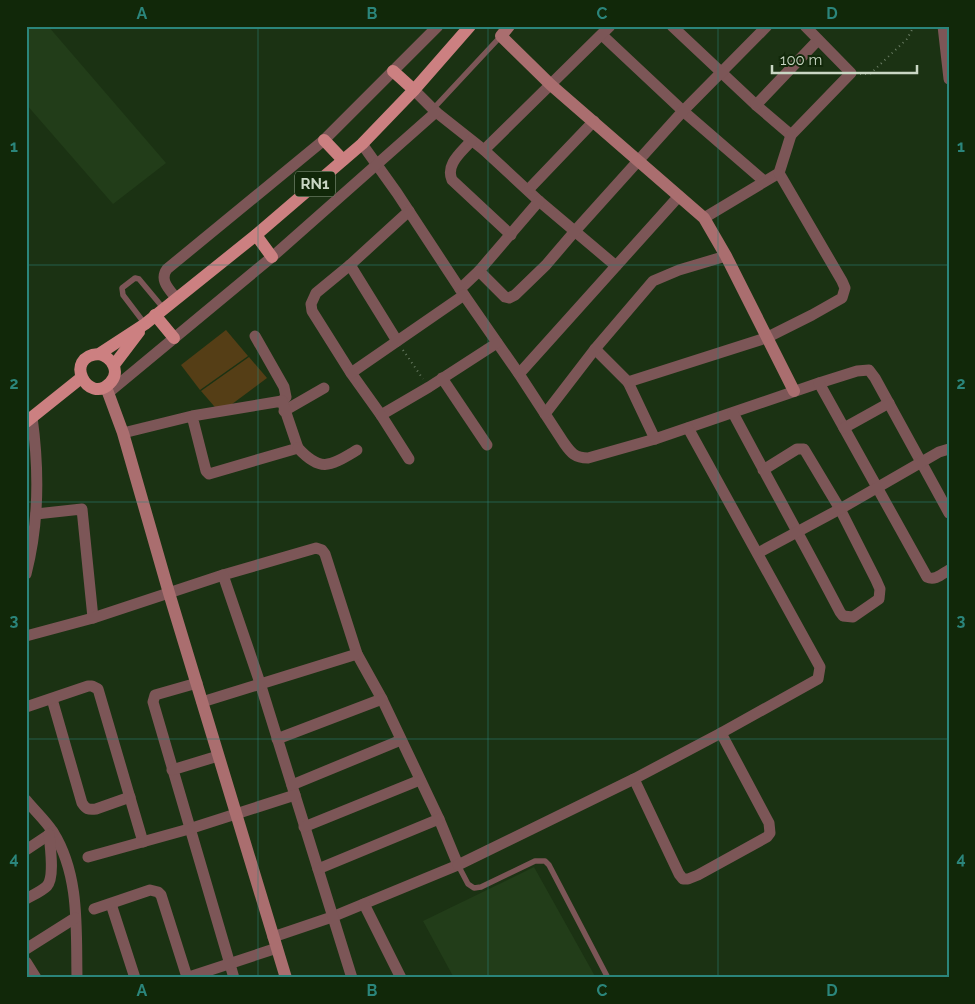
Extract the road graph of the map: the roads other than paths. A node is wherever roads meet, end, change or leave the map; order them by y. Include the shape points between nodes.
1 (438, 26) edge
2 (470, 26) edge
3 (767, 26) edge
4 (805, 26) edge
5 (943, 26) edge
6 (675, 27) edge
7 (606, 30) edge
8 (505, 31) edge
9 (818, 40) junction
10 (393, 71) junction
11 (721, 73) junction
12 (949, 78) edge
13 (552, 85) junction
14 (414, 90) junction
15 (756, 105) junction
16 (434, 111) junction
17 (683, 111) junction
18 (594, 121) junction
19 (791, 135) junction
20 (324, 140) junction
21 (471, 141) junction
22 (362, 144) junction
23 (484, 150) junction
24 (343, 160) junction
25 (639, 161) junction
26 (378, 164) junction
27 (779, 173) junction
28 (764, 181) junction
29 (528, 190) junction
30 (679, 196) junction
31 (539, 200) junction
32 (409, 211) junction
33 (704, 218) junction
34 (575, 230) junction
35 (512, 234) junction
36 (256, 235) junction
37 (726, 256) junction
38 (272, 257) junction
39 (350, 266) junction
40 (616, 266) junction
41 (479, 271) junction
42 (462, 292) junction
43 (176, 298) junction
44 (160, 312) junction
45 (145, 324) junction
46 (255, 336) dead end
47 (174, 338) junction
48 (766, 338) junction
49 (397, 341) junction
50 (497, 343) junction
51 (596, 349) junction
52 (99, 354) junction
53 (114, 365) junction
54 (351, 373) junction
55 (519, 374) junction
56 (81, 378) junction
57 (442, 378) junction
58 (628, 382) junction
59 (819, 383) junction
60 (324, 388) dead end
61 (107, 390) junction
62 (794, 391) junction
63 (889, 403) junction
64 (283, 406) junction
65 (733, 413) junction
66 (545, 414) junction
67 (381, 415) junction
68 (192, 416) junction
69 (29, 419) edge
70 (688, 428) junction
71 (844, 428) junction
72 (123, 433) junction
73 (655, 439) junction
74 (487, 445) dead end
75 (298, 448) junction
76 (949, 449) edge
77 (357, 450) dead end
78 (409, 459) dead end
79 (922, 462) junction
80 (764, 470) junction
81 (877, 487) junction
82 (840, 509) junction
83 (949, 513) edge
84 (36, 514) junction
85 (798, 531) junction
86 (758, 553) junction
87 (949, 570) edge
88 (26, 574) edge
89 (223, 575) junction
90 (169, 593) junction
91 (93, 618) junction
92 (26, 636) edge
93 (356, 654) junction
94 (197, 683) junction
95 (260, 683) junction
96 (52, 699) junction
97 (382, 699) junction
98 (202, 702) junction
99 (26, 707) edge
100 (721, 733) junction
101 (277, 739) junction
102 (401, 740) junction
103 (218, 756) junction
104 (172, 770) junction
105 (634, 779) junction
106 (420, 780) junction
107 (293, 790) junction
108 (130, 797) junction
109 (26, 800) edge
110 (236, 814) junction
111 (439, 819) junction
112 (304, 827) junction
113 (188, 829) junction
114 (51, 833) junction
115 (143, 842) junction
116 (26, 850) edge
117 (88, 857) dead end
118 (458, 865) junction
119 (318, 869) junction
120 (26, 898) edge
121 (111, 904) junction
122 (364, 904) junction
123 (94, 909) dead end
124 (332, 916) junction
125 (75, 918) junction
126 (275, 943) junction
127 (26, 949) edge
128 (26, 962) edge
129 (230, 964) junction
130 (202, 975) edge
131 (36, 978) edge
132 (77, 978) edge
133 (135, 978) edge
134 (187, 978) edge
135 (234, 978) edge
136 (286, 978) edge
137 (352, 978) edge
138 (401, 978) edge
139 (608, 978) edge

1 - 10 street
2 - 14 main road, RN1
3 - 11 street
4 - 9 street
5 - 12 street
6 - 11 street
7 - 13 street
7 - 17 street
8 - 13 street
8 - 16 lane
9 - 15 street
9 - 19 street via 851,73
10 - 14 main road
10 - 20 street
11 - 15 street
11 - 17 street
13 - 18 street
13 - 23 street
14 - 16 street
14 - 22 main road, RN1
15 - 19 street
16 - 21 street
16 - 26 street
17 - 25 street
17 - 28 street
18 - 25 street
18 - 29 street
19 - 27 street
20 - 24 main road
20 - 43 street via 167,268 163,277
21 - 23 street
21 - 35 street via 450,166 452,180
22 - 24 main road, RN1
22 - 26 street
23 - 29 street
24 - 36 main road, RN1
25 - 30 street
25 - 34 street
26 - 32 street
26 - 38 street
27 - 28 street
27 - 48 street via 845,288 842,298
28 - 33 street
29 - 31 street
30 - 33 street
30 - 40 street
31 - 34 street
31 - 35 street
32 - 39 street
32 - 42 street
33 - 37 street
34 - 40 street
34 - 41 street via 546,266 515,296 505,297
35 - 41 street
36 - 38 main road
36 - 43 main road, RN1
37 - 48 street
37 - 51 street via 653,281
38 - 47 street
39 - 49 street
39 - 54 street via 316,293 311,304 312,311
40 - 55 street
41 - 42 street
42 - 49 street
42 - 50 street
43 - 44 main road, RN1
44 - 45 main road, RN1
44 - 45 lane via 139,279 135,278 122,288 123,295
44 - 47 main road
45 - 52 main road, RN1
45 - 53 main road, RN1
46 - 64 street via 287,394
47 - 61 street
48 - 58 street
48 - 62 street
49 - 54 street
50 - 55 street
50 - 57 street
51 - 58 street
51 - 66 street
52 - 53 main road via 108,357
52 - 56 main road, RN1 via 89,356 82,363
53 - 61 main road, RN1 via 113,380
54 - 67 street
55 - 66 street
56 - 61 main road via 92,388
56 - 69 main road
57 - 67 street
57 - 74 street
58 - 73 street
59 - 62 street
59 - 63 street via 869,370
59 - 71 street
60 - 64 street
61 - 72 street
62 - 65 street
63 - 71 street
63 - 79 street
64 - 68 street
64 - 75 street
65 - 70 street
65 - 80 street
66 - 73 street via 577,457 588,458
67 - 78 street
68 - 72 street
68 - 75 street via 209,474
69 - 84 street via 36,445
70 - 73 street
70 - 86 street
71 - 81 street
72 - 90 street
75 - 77 street via 308,459 324,465 340,461
76 - 79 street
79 - 81 street
79 - 83 street
80 - 82 street via 797,449 804,449
80 - 85 street
81 - 82 street
81 - 87 street via 927,577 935,578
82 - 85 street
82 - 85 street via 880,589 878,599 853,617 848,618 840,612
84 - 88 street
84 - 91 street via 82,508
85 - 86 street
86 - 100 street via 820,667 820,673 818,679 809,685
89 - 90 street
89 - 93 street via 289,554 320,548 325,554
89 - 95 street
90 - 91 street
90 - 94 street
91 - 92 street
93 - 95 street
93 - 97 street
94 - 98 street
94 - 104 street via 155,695 152,699
95 - 98 street
95 - 101 street
96 - 99 street
96 - 108 street via 85,808 96,809
96 - 108 street via 88,686 98,688
97 - 101 street
97 - 102 street
98 - 103 street
100 - 105 street
100 - 105 street via 769,823 770,833 698,874 688,879 679,874
101 - 107 street
102 - 106 street
102 - 107 street
103 - 104 street
103 - 110 street
104 - 113 street
105 - 118 street
106 - 111 street
106 - 112 street
107 - 110 street
107 - 112 street
108 - 115 street
109 - 114 street
110 - 113 street
110 - 126 street
111 - 118 street
111 - 119 street
112 - 119 street
113 - 115 street
113 - 129 street
114 - 116 street
114 - 120 street via 50,882
114 - 125 street via 68,862
115 - 117 street
118 - 122 street
118 - 139 lane via 468,884 474,888 535,861 546,861
119 - 124 street
121 - 123 street
121 - 133 street
121 - 134 street via 150,890 158,892
122 - 124 street
122 - 138 street
124 - 126 street
124 - 137 street
125 - 127 street
125 - 132 street
126 - 129 street
126 - 136 street
128 - 131 street
129 - 130 street
129 - 135 street
130 - 134 street

